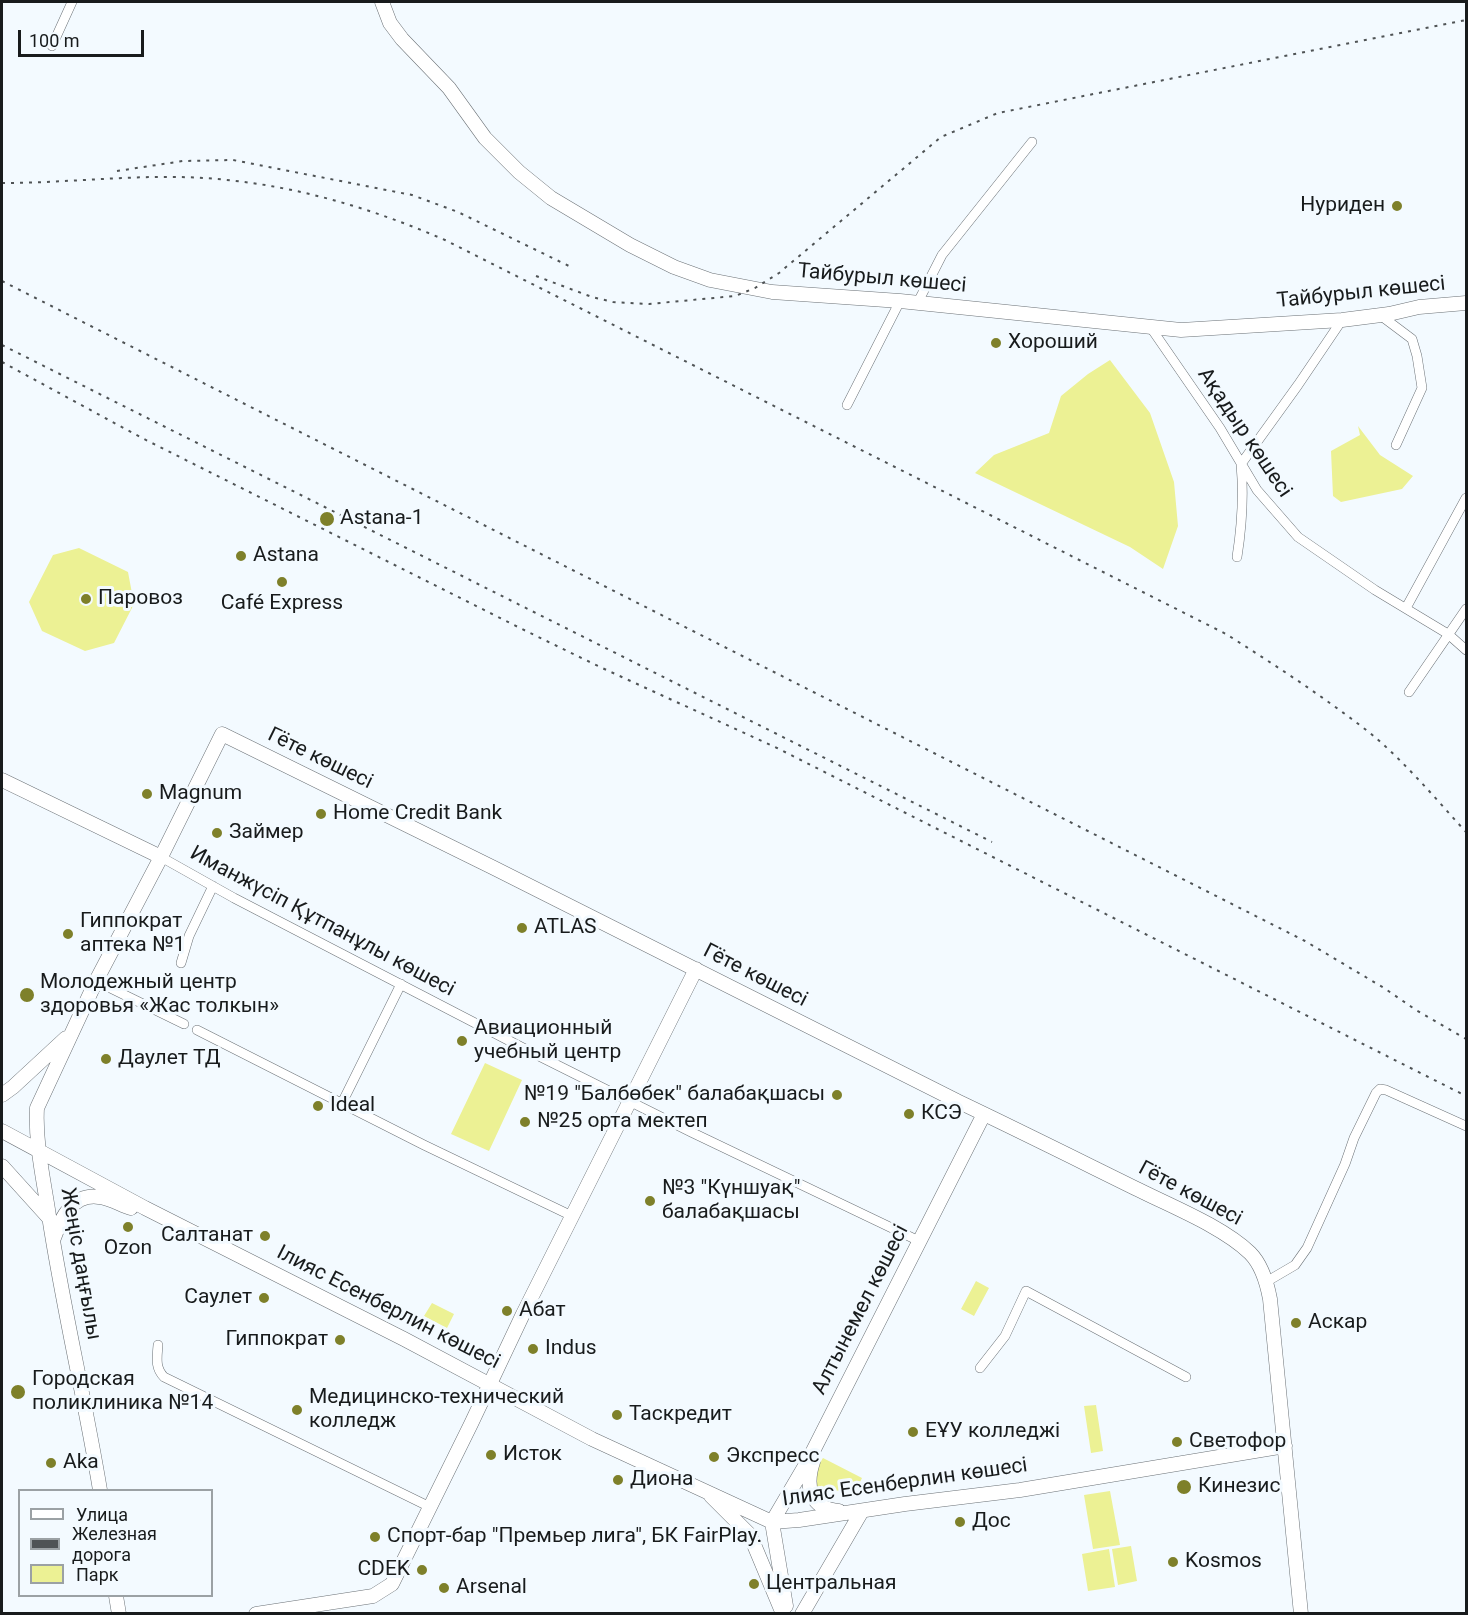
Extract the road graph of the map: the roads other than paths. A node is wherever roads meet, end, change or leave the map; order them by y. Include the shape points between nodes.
1 (72, 2) edge
2 (382, 2) edge
3 (52, 46) dead end
4 (1032, 142) dead end
5 (900, 300) junction
6 (918, 302) junction
7 (1467, 303) edge
8 (1380, 315) junction
9 (1342, 320) junction
10 (1151, 327) junction
11 (847, 405) dead end
12 (1395, 445) dead end
13 (1241, 464) junction
14 (1467, 498) edge
15 (1237, 557) dead end
16 (1406, 608) junction
17 (1467, 609) edge
18 (1448, 634) junction
19 (1467, 650) edge
20 (1409, 692) dead end
21 (222, 734) joint
22 (2, 780) edge
23 (161, 857) junction
24 (213, 886) junction
25 (181, 963) dead end
26 (696, 969) junction
27 (96, 981) junction
28 (402, 984) junction
29 (184, 1024) dead end
30 (197, 1030) dead end
31 (72, 1032) junction
32 (2, 1095) edge
33 (630, 1102) junction
34 (342, 1103) junction
35 (984, 1114) junction
36 (1467, 1126) edge
37 (2, 1131) edge
38 (39, 1151) junction
39 (2, 1166) edge
40 (572, 1216) junction
41 (50, 1219) junction
42 (167, 1220) junction
43 (53, 1240) junction
44 (919, 1241) junction
45 (1266, 1282) junction
46 (158, 1345) dead end
47 (980, 1368) dead end
48 (1186, 1377) dead end
49 (490, 1384) junction
50 (823, 1432) junction
51 (1285, 1446) junction
52 (703, 1488) junction
53 (100, 1489) edge
54 (430, 1507) junction
55 (862, 1511) junction
56 (772, 1522) junction
57 (116, 1597) edge
58 (119, 1614) edge
59 (256, 1614) edge
60 (783, 1614) edge
61 (787, 1614) edge
62 (802, 1614) edge
63 (1301, 1614) edge

1 - 3 street
2 - 5 main road, Тайбурыл көшесі via 402,39 449,88 485,138 519,172 552,198 630,245 710,280 772,291
4 - 6 street via 942,255
5 - 6 main road, Тайбурыл көшесі
5 - 11 street
6 - 10 main road, Тайбурыл көшесі
7 - 8 main road, Тайбурыл көшесі
8 - 9 main road, Тайбурыл көшесі
8 - 12 street via 1412,339 1422,388
9 - 10 main road, Тайбурыл көшесі via 1181,330
9 - 13 street
10 - 13 street, Ақадыр көшесі
13 - 15 street via 1243,517
13 - 16 street, Ақадыр көшесі via 1298,537
14 - 16 street
16 - 18 street, Ақадыр көшесі
17 - 18 street
18 - 19 street, Ақадыр көшесі
18 - 20 street
21 - 23 main road, Жеңіс даңғылы
21 - 26 main road, Гёте көшесі
22 - 23 main road
23 - 24 street, Иманжүсіп Құтпанұлы көшесі
23 - 27 main road, Жеңіс даңғылы
24 - 25 street
24 - 28 street, Иманжүсіп Құтпанұлы көшесі
26 - 33 main road
26 - 35 main road, Гёте көшесі
27 - 29 street
27 - 31 main road, Жеңіс даңғылы
28 - 33 street, Иманжүсіп Құтпанұлы көшесі
28 - 34 street
30 - 34 street
31 - 32 main road
31 - 38 main road, Жеңіс даңғылы via 37,1108
33 - 40 main road
33 - 44 street, Иманжүсіп Құтпанұлы көшесі
34 - 40 street
35 - 44 main road, Алтынемел көшесі
35 - 45 main road, Гёте көшесі via 1225,1234 1252,1254
36 - 45 street via 1380,1089 1354,1138 1307,1248 1295,1265
37 - 38 main road, Ілияс Есенберлин көшесі
38 - 41 main road, Жеңіс даңғылы
38 - 42 main road, Ілияс Есенберлин көшесі
39 - 41 main road
40 - 49 main road
41 - 43 main road, Жеңіс даңғылы
42 - 43 main road via 99,1196 72,1205
42 - 49 main road, Ілияс Есенберлин көшесі
43 - 53 main road, Жеңіс даңғылы
44 - 50 main road, Алтынемел көшесі
45 - 51 main road, Гёте көшесі
46 - 54 street via 157,1364 164,1377
47 - 48 street via 1005,1336 1026,1291
49 - 52 main road, Ілияс Есенберлин көшесі via 649,1466
49 - 54 main road
50 - 55 main road via 810,1470 808,1485 812,1495 822,1507 832,1511
50 - 56 main road, Алтынемел көшесі
51 - 55 main road, Ілияс Есенберлин көшесі via 1020,1490
51 - 63 main road, Гёте көшесі
52 - 56 main road, Ілияс Есенберлин көшесі
52 - 60 main road via 750,1535
54 - 59 main road via 392,1584 382,1592
55 - 56 main road, Ілияс Есенберлин көшесі
55 - 62 main road
56 - 61 main road
57 - 58 main road

